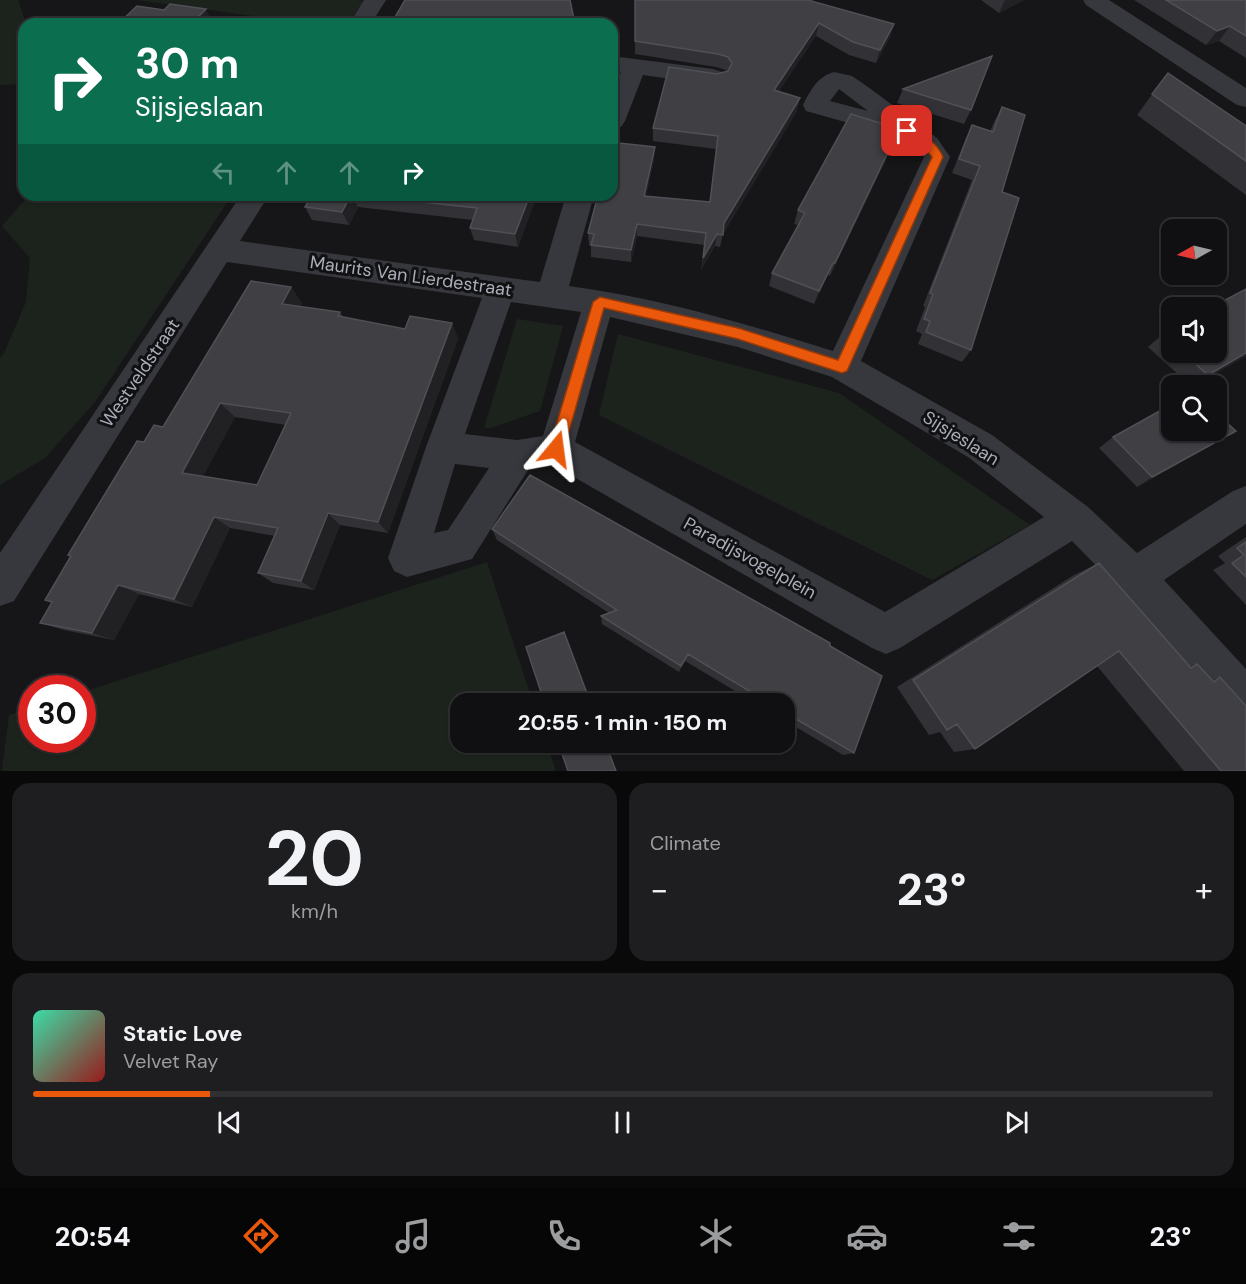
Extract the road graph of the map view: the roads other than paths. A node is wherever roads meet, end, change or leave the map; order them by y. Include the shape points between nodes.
1 (375, 0) edge
2 (1094, 0) edge
3 (364, 18) edge
4 (623, 65) edge
5 (716, 77) edge
6 (618, 90) edge
7 (1246, 99) edge
8 (907, 131) dead end
9 (251, 201) edge
10 (578, 201) edge
11 (222, 250) junction
12 (501, 288) junction
13 (551, 295) junction
14 (600, 302) junction
15 (842, 367) junction
16 (443, 447) junction
17 (556, 449) junction
18 (517, 456) junction
19 (1246, 503) edge
20 (1075, 519) junction
21 (11, 550) edge
22 (1135, 577) junction
23 (0, 587) edge
24 (1246, 700) edge

1 - 3 street
2 - 7 street
4 - 5 street
4 - 6 street
8 - 15 street via 934,150 937,157
9 - 11 street, Westveldstraat
10 - 13 street
11 - 12 street, Maurits Van Lierdestraat
11 - 21 street, Westveldstraat
12 - 13 street, Maurits Van Lierdestraat
12 - 16 street
13 - 14 street, Maurits Van Lierdestraat
14 - 15 street, Sijsjeslaan via 738,334
14 - 17 street
15 - 20 street, Sijsjeslaan via 980,446
16 - 18 street
16 - 18 street via 407,558 459,546
17 - 18 street
17 - 20 street, Paradijsvogelplein via 886,634
19 - 22 street
20 - 22 street, Sijsjeslaan
21 - 23 street, Westveldstraat
22 - 24 street, Sijsjeslaan

